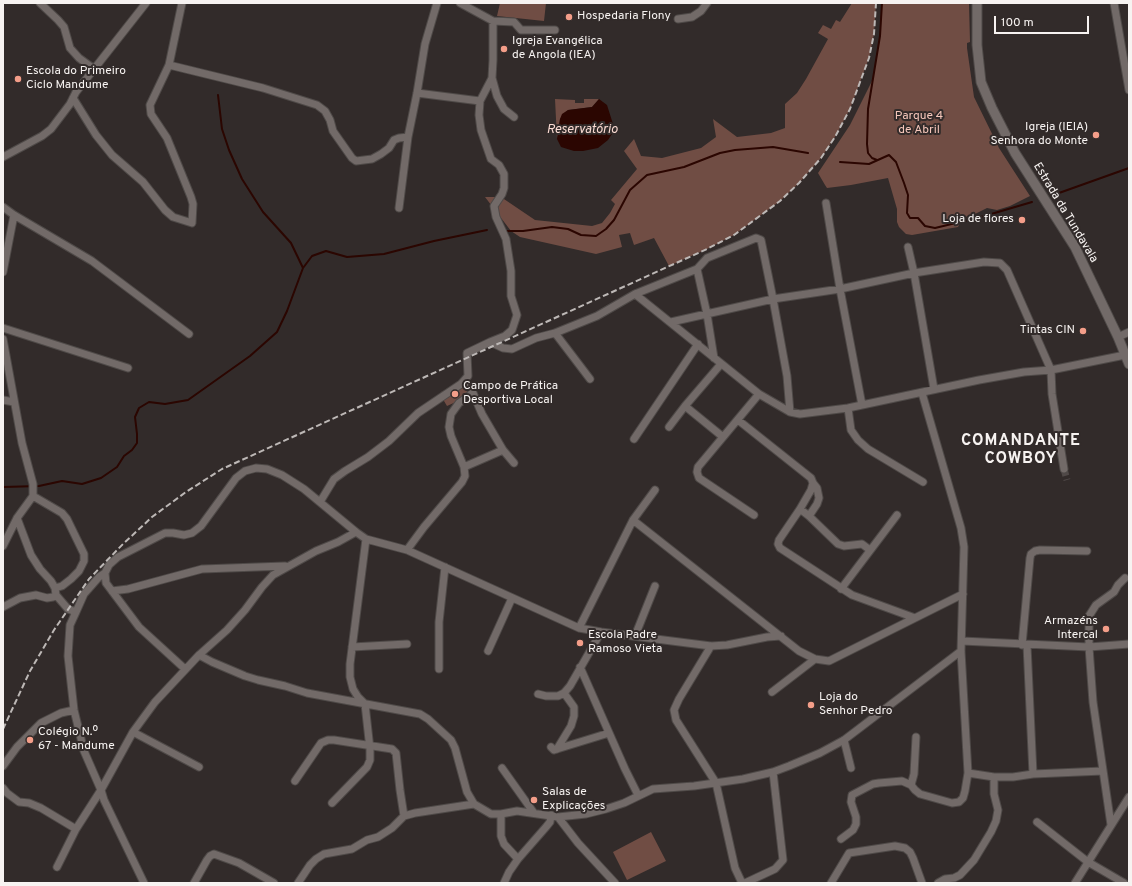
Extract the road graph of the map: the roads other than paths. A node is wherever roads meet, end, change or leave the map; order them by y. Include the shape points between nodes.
1 (40, 3) edge
2 (146, 3) edge
3 (182, 3) edge
4 (437, 3) edge
5 (460, 3) edge
6 (707, 3) edge
7 (977, 3) edge
8 (1114, 3) edge
9 (678, 19) dead end
10 (493, 21) junction
11 (555, 30) dead end
12 (169, 65) junction
13 (94, 69) junction
14 (492, 78) junction
15 (1129, 90) edge
16 (417, 93) junction
17 (73, 98) junction
18 (480, 101) junction
19 (514, 117) dead end
20 (408, 136) junction
21 (3, 157) edge
22 (826, 203) dead end
23 (3, 207) edge
24 (399, 208) dead end
25 (14, 215) junction
26 (908, 247) dead end
27 (697, 269) junction
28 (3, 272) edge
29 (914, 274) junction
30 (840, 288) junction
31 (635, 294) junction
32 (773, 299) junction
33 (707, 314) junction
34 (671, 322) junction
35 (3, 328) edge
36 (1129, 332) edge
37 (555, 333) junction
38 (189, 334) dead end
39 (1118, 337) junction
40 (3, 339) edge
41 (490, 342) junction
42 (698, 344) junction
43 (4, 349) edge
44 (1125, 355) junction
45 (714, 358) junction
46 (721, 364) junction
47 (1129, 364) edge
48 (128, 368) dead end
49 (1051, 370) junction
50 (590, 379) dead end
51 (461, 384) junction
52 (934, 389) junction
53 (473, 393) junction
54 (922, 393) junction
55 (760, 394) junction
56 (3, 400) edge
57 (14, 402) junction
58 (862, 405) junction
59 (685, 406) junction
60 (848, 408) junction
61 (790, 412) junction
62 (738, 420) junction
63 (669, 428) dead end
64 (723, 437) junction
65 (634, 439) dead end
66 (503, 450) junction
67 (514, 463) dead end
68 (464, 467) junction
69 (1064, 469) tunnel mouth
70 (923, 482) dead end
71 (813, 483) junction
72 (655, 490) dead end
73 (33, 494) junction
74 (320, 502) junction
75 (800, 509) junction
76 (754, 515) dead end
77 (897, 515) dead end
78 (809, 516) junction
79 (17, 518) junction
80 (633, 520) junction
81 (356, 532) junction
82 (366, 539) junction
83 (3, 546) edge
84 (407, 550) junction
85 (870, 550) junction
86 (1087, 551) dead end
87 (287, 566) junction
88 (445, 567) junction
89 (105, 573) junction
90 (1125, 578) dead end
91 (655, 586) dead end
92 (841, 589) junction
93 (55, 591) junction
94 (112, 591) junction
95 (963, 594) junction
96 (512, 598) junction
97 (3, 607) edge
98 (76, 612) junction
99 (915, 618) junction
100 (579, 628) junction
101 (601, 632) junction
102 (635, 636) junction
103 (781, 636) junction
104 (962, 641) junction
105 (407, 644) dead end
106 (1129, 644) edge
107 (1025, 645) junction
108 (711, 646) junction
109 (352, 647) junction
110 (1089, 647) junction
111 (961, 650) junction
112 (488, 651) dead end
113 (198, 655) junction
114 (815, 659) junction
115 (580, 667) junction
116 (186, 669) junction
117 (439, 669) dead end
118 (772, 692) dead end
119 (564, 693) junction
120 (538, 694) dead end
121 (365, 704) junction
122 (74, 710) junction
123 (133, 732) junction
124 (610, 733) junction
125 (916, 737) dead end
126 (844, 740) junction
127 (370, 746) junction
128 (3, 766) edge
129 (199, 767) dead end
130 (502, 768) dead end
131 (851, 768) dead end
132 (1104, 771) junction
133 (773, 772) junction
134 (968, 773) junction
135 (1033, 774) junction
136 (994, 777) junction
137 (295, 781) dead end
138 (716, 783) junction
139 (911, 785) junction
140 (3, 788) edge
141 (101, 790) junction
142 (638, 795) junction
143 (1129, 797) edge
144 (332, 803) dead end
145 (474, 804) junction
146 (534, 813) junction
147 (501, 814) junction
148 (404, 816) junction
149 (555, 816) junction
150 (1037, 822) dead end
151 (1111, 825) junction
152 (76, 829) junction
153 (840, 838) dead end
154 (518, 859) junction
155 (1088, 862) junction
156 (57, 867) dead end
157 (144, 883) edge
158 (194, 883) edge
159 (274, 883) edge
160 (298, 883) edge
161 (504, 883) edge
162 (614, 883) edge
163 (743, 883) edge
164 (831, 883) edge
165 (922, 883) edge
166 (938, 883) edge
167 (1075, 883) edge
168 (1124, 883) edge

1 - 13 street via 64,27 70,48
2 - 13 street
3 - 12 street
4 - 16 street via 425,44
5 - 10 street
6 - 9 street via 692,17
7 - 39 main road, Estrada da Tundavala via 977,45 981,82 1015,153 1075,247
8 - 15 street
10 - 11 street via 514,22 521,30
10 - 14 street
12 - 17 street via 150,105 151,114 167,138 191,197 192,223 173,218 143,182 112,155
12 - 20 street via 263,88 317,105 325,111 333,131 356,161 372,159 389,148 394,140
13 - 17 street
14 - 18 street
14 - 19 street via 497,96 504,108
16 - 18 street
16 - 20 street
17 - 21 street via 51,129
18 - 41 street via 480,123 487,150 490,159 499,165 504,174 504,188 494,206 506,239 511,271 511,296 517,315 512,330
20 - 24 street
22 - 30 street
23 - 25 street
25 - 28 street
25 - 38 street via 92,261
26 - 29 street
27 - 31 street
27 - 32 street via 708,258 756,238 761,240
27 - 33 street
29 - 30 street
29 - 49 street via 984,262 1000,263 1007,270
29 - 52 street
30 - 32 street
30 - 58 street
31 - 34 street
31 - 37 street via 597,316
32 - 33 street
32 - 61 street via 787,376
33 - 34 street
33 - 45 street
34 - 42 street
35 - 48 street
36 - 39 street
37 - 41 street via 512,349
37 - 50 street
39 - 44 main road, Estrada da Tundavala
40 - 43 street
41 - 51 street via 467,353 468,376
42 - 45 street
42 - 65 street
43 - 57 street
44 - 47 main road, Estrada da Tundavala
44 - 49 street
45 - 46 street
46 - 55 street
46 - 59 street
49 - 52 street via 1024,372
49 - 69 street via 1052,394
51 - 53 street via 470,386
51 - 74 street via 418,413 368,457 334,479
52 - 54 street
53 - 66 street
53 - 68 street via 459,403 451,414 449,427
54 - 58 street
54 - 95 street via 961,528 964,547
55 - 61 street
55 - 62 street
56 - 57 street
57 - 73 street via 33,484
58 - 60 street
59 - 63 street
59 - 64 street
60 - 61 street via 800,414
60 - 70 street via 851,430 858,440 868,449
62 - 64 street
62 - 71 street via 806,473
64 - 76 street via 698,467 699,478
66 - 67 street
66 - 68 street
68 - 84 street via 465,476 462,482
71 - 75 street
71 - 78 street via 819,498
72 - 80 street
73 - 79 street
73 - 93 street via 62,513 84,554 84,561 79,570 71,580
74 - 81 street
74 - 89 street via 282,475 266,469 245,471 236,478 201,526 192,533 165,534 155,538 118,557
75 - 78 street
75 - 92 street via 779,540 780,548
77 - 85 street
78 - 85 street via 838,544 862,544
79 - 83 street
79 - 93 street via 32,555
80 - 100 street
80 - 103 street
81 - 82 street
81 - 87 street
82 - 84 street
82 - 109 street
84 - 88 street
85 - 92 street
86 - 107 street via 1040,550 1031,554
87 - 94 street via 202,569
87 - 113 street via 273,575 227,630
88 - 96 street
88 - 117 street
89 - 94 street via 106,583
89 - 98 street via 84,594
90 - 110 street via 1114,592 1096,605 1089,616
91 - 102 street
92 - 99 street via 860,599
93 - 97 street via 53,597 36,595 20,598
93 - 98 street via 68,609
94 - 116 street via 139,627
95 - 99 street
95 - 104 street
96 - 100 street
96 - 112 street
98 - 122 street via 70,625 68,656
99 - 114 street via 829,661
100 - 101 street
101 - 102 street
101 - 115 street
102 - 108 street
103 - 108 street
103 - 114 street via 799,651
104 - 107 street
104 - 111 street
105 - 109 street
106 - 110 street
107 - 110 street
107 - 135 street
108 - 138 street via 674,710 676,720
109 - 121 street via 350,677 353,689
110 - 132 street via 1093,702
111 - 126 street
111 - 134 street
113 - 116 street
113 - 121 street via 258,680
114 - 118 street
115 - 119 street
115 - 124 street
116 - 123 street via 155,702
119 - 120 street via 558,696
119 - 124 street via 574,707 574,716 571,726 554,748
121 - 127 street
121 - 145 street via 420,714 440,729 455,748 467,792
122 - 128 street via 41,723 17,747
122 - 141 street via 84,751
123 - 129 street
123 - 141 street
124 - 142 street
125 - 139 street
126 - 131 street
126 - 133 street
127 - 137 street via 334,740 321,743
127 - 144 street via 367,767
127 - 148 street via 392,749 396,753
130 - 146 street
132 - 135 street
132 - 151 street
133 - 138 street
133 - 163 street via 783,860 775,869
134 - 136 street
134 - 139 street via 963,798 959,802 952,803 925,796
135 - 136 street
136 - 166 street via 994,794 998,810 992,832 974,860 960,875
138 - 142 street via 653,789
138 - 163 street via 733,862
139 - 153 street via 902,781 879,783 856,792 852,795 851,802 856,824 853,830
140 - 152 street via 19,802 41,808
141 - 152 street
141 - 157 street
142 - 149 street via 606,809 586,814
143 - 151 street
145 - 147 street via 491,814
145 - 148 street
146 - 147 street via 517,811
146 - 149 street
147 - 154 street via 500,828 503,840
148 - 160 street via 378,837 366,840 352,849 324,854 316,859
149 - 154 street
149 - 162 street
150 - 155 street
151 - 155 street
152 - 156 street
154 - 161 street
155 - 167 street
155 - 168 street
158 - 159 street via 207,860 214,854 239,863
164 - 165 street via 849,853 895,846 910,852

